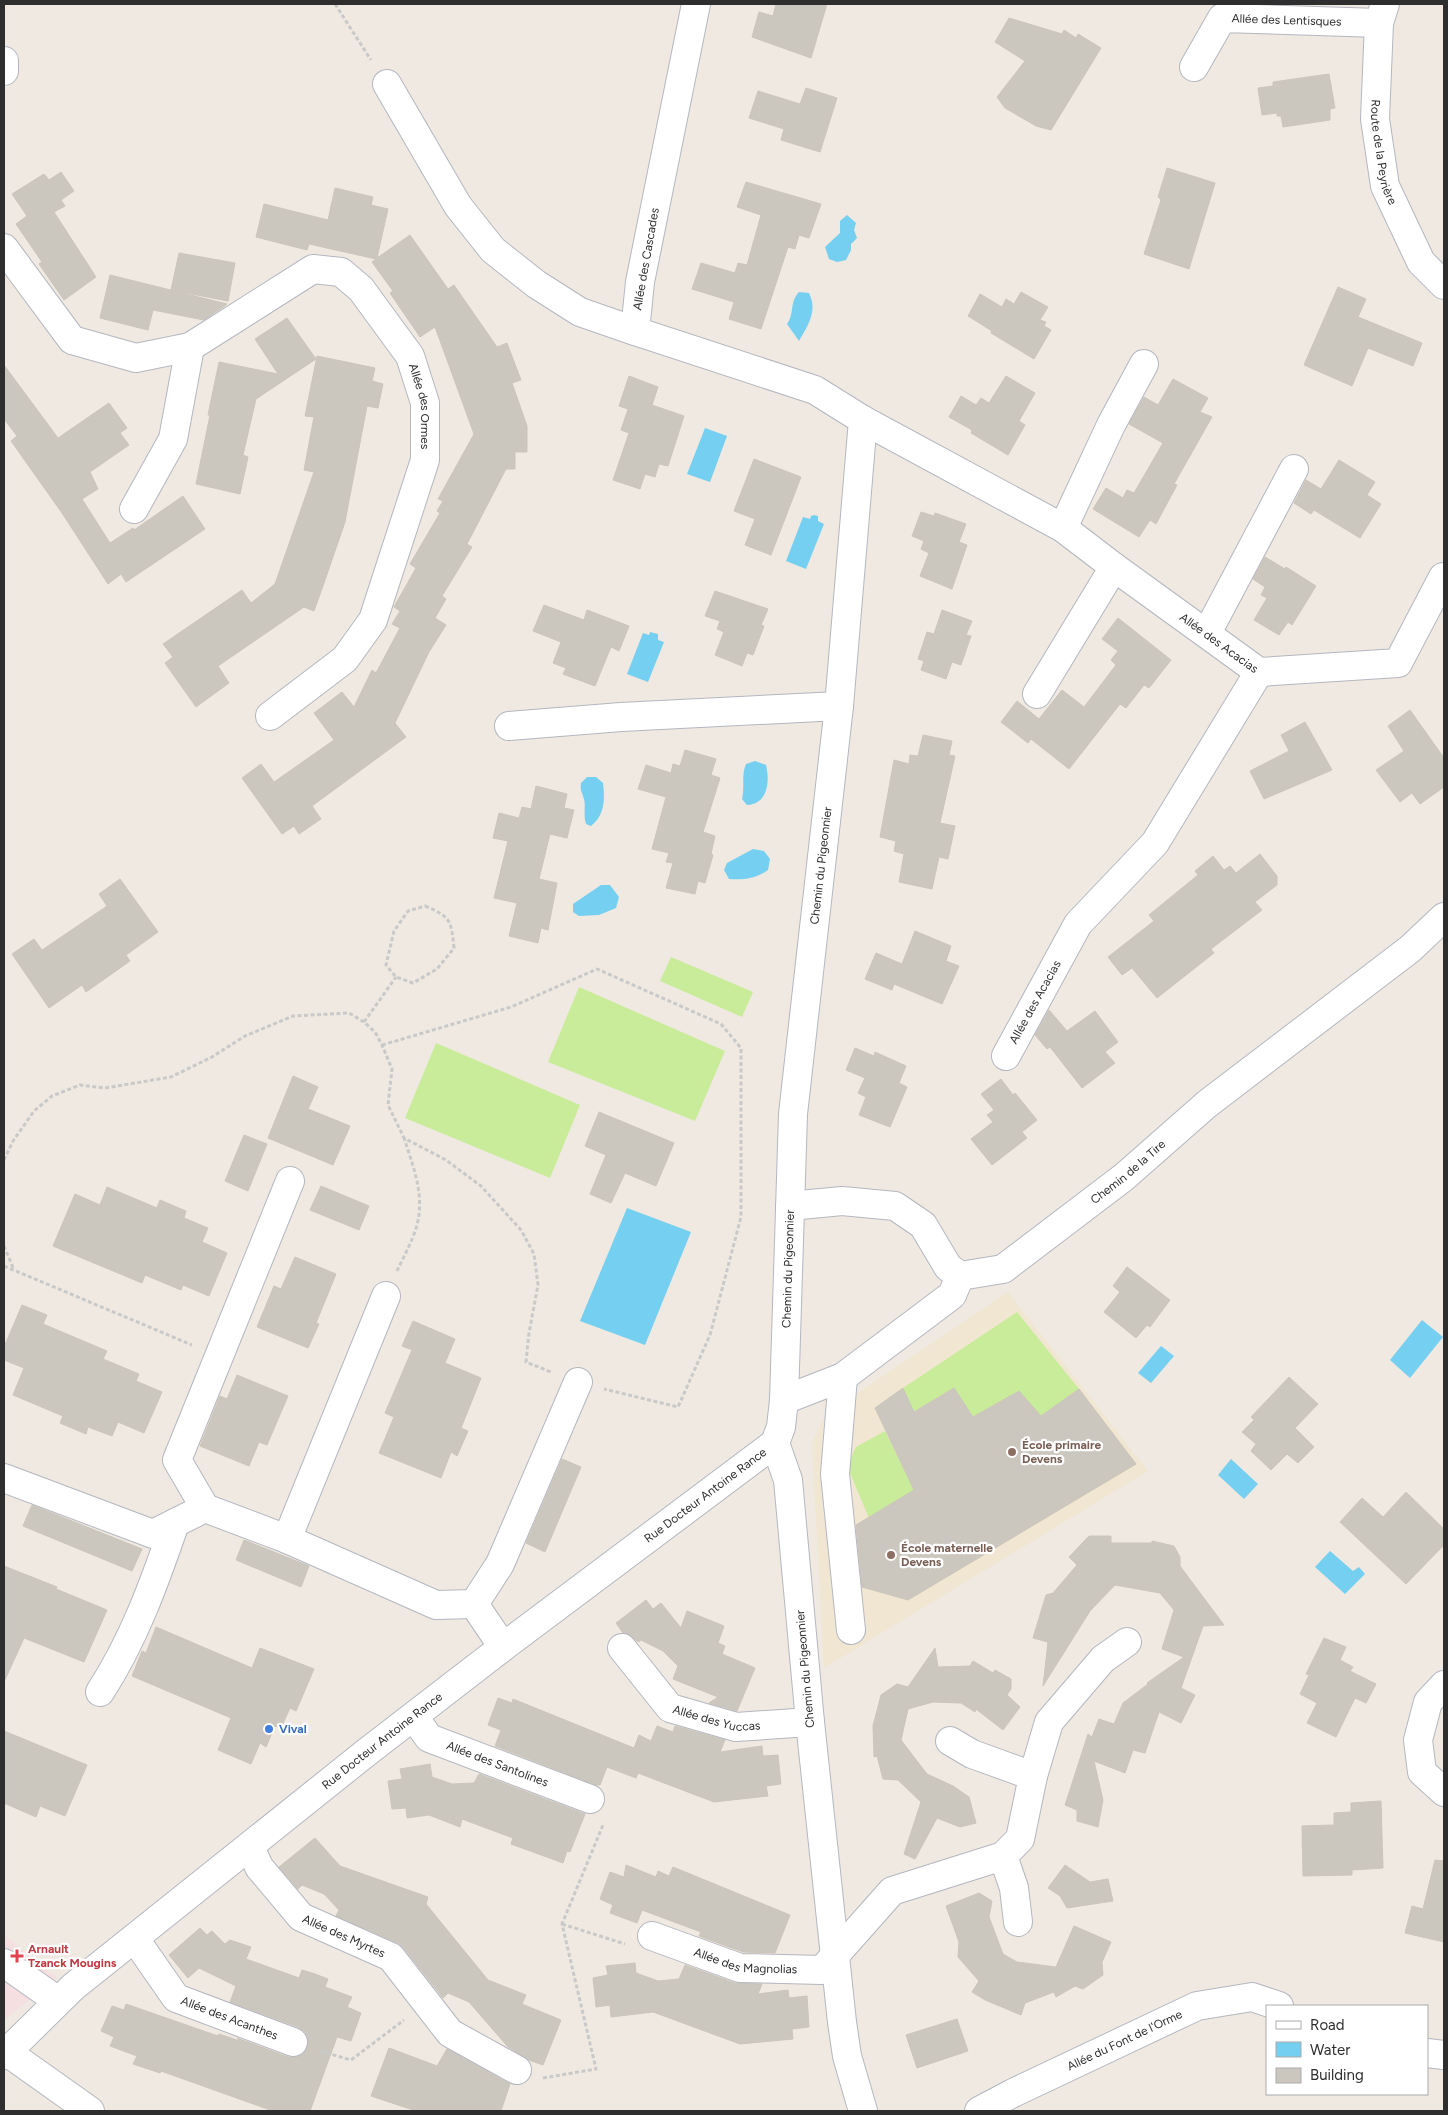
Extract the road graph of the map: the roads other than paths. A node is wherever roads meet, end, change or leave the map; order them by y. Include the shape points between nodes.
1 (696, 4) edge
2 (1382, 13) edge
3 (4, 60) edge
4 (1194, 67) dead end
5 (4, 71) edge
6 (387, 84) road end
7 (4, 248) edge
8 (1444, 285) edge
9 (635, 331) junction
10 (190, 346) junction
11 (1144, 364) dead end
12 (863, 420) junction
13 (1294, 469) dead end
14 (134, 509) dead end
15 (1063, 528) junction
16 (1114, 567) junction
17 (1443, 577) dead end
18 (1207, 633) junction
19 (1259, 672) junction
20 (1037, 694) dead end
21 (839, 706) junction
22 (270, 716) dead end
23 (509, 726) dead end
24 (1444, 917) edge
25 (1006, 1056) dead end
26 (290, 1181) dead end
27 (790, 1206) junction
28 (960, 1276) junction
29 (386, 1296) road end
30 (842, 1376) junction
31 (578, 1382) road end
32 (784, 1400) junction
33 (775, 1443) junction
34 (4, 1478) edge
35 (205, 1508) junction
36 (175, 1523) junction
37 (287, 1539) junction
38 (474, 1604) junction
39 (851, 1630) dead end
40 (1127, 1642) dead end
41 (503, 1647) junction
42 (622, 1648) dead end
43 (1444, 1685) edge
44 (100, 1692) dead end
45 (414, 1717) junction
46 (810, 1722) junction
47 (950, 1741) dead end
48 (1033, 1776) junction
49 (1444, 1792) edge
50 (590, 1799) road end
51 (250, 1846) junction
52 (1003, 1856) junction
53 (1018, 1922) dead end
54 (652, 1936) road end
55 (135, 1939) junction
56 (835, 1955) junction
57 (4, 1963) edge
58 (58, 2001) junction
59 (1276, 2005) edge
60 (293, 2042) road end
61 (5, 2053) edge
62 (1428, 2053) edge
63 (1444, 2056) edge
64 (517, 2070) road end
65 (90, 2111) edge
66 (863, 2111) edge
67 (979, 2111) edge

1 - 9 street, Allée des Cascades via 640,282
2 - 4 street, Allée des Lentisques via 1222,18
2 - 8 street, Route de la Peyrière via 1375,119 1386,186 1421,262
3 - 5 street
6 - 9 street via 458,206 493,250 536,284 580,312
7 - 10 street, Allée des Ormes via 72,340 136,358
9 - 12 street via 815,390
10 - 14 street via 173,439
10 - 22 street, Allée des Ormes via 313,269 341,272 361,290 410,356 425,404 425,460 373,620 345,659
11 - 15 street via 1111,425
12 - 15 street, Allée des Acacias
12 - 21 street, Chemin du Pigeonnier
13 - 18 street
15 - 16 street, Allée des Acacias
16 - 18 street, Allée des Acacias
16 - 20 street
17 - 19 street via 1398,662
18 - 19 street, Allée des Acacias
19 - 25 street, Allée des Acacias via 1155,844 1078,924
21 - 23 street
21 - 27 street, Chemin du Pigeonnier via 793,1114
24 - 28 street, Chemin de la Tire via 1410,949 1207,1104 1124,1177 1003,1269
26 - 35 street via 177,1460
27 - 28 street via 842,1201 895,1206 923,1225 948,1267
27 - 32 street, Chemin du Pigeonnier
28 - 30 street via 952,1295
29 - 37 street
30 - 32 street
30 - 39 street via 835,1474
31 - 38 street via 500,1564
32 - 33 street, Chemin du Pigeonnier via 781,1427
33 - 41 street, Rue Docteur Antoine Rance
33 - 46 street, Chemin du Pigeonnier via 788,1480
34 - 36 street via 153,1534
35 - 36 street
35 - 37 street
36 - 44 street via 119,1663
37 - 38 street via 436,1604
38 - 41 street
40 - 48 street via 1103,1659 1049,1722
41 - 45 street, Rue Docteur Antoine Rance
42 - 46 street, Allée des Yuccas via 670,1708 736,1727
43 - 49 street via 1428,1702 1418,1740 1422,1772
45 - 50 street, Allée des Santolines via 429,1738
45 - 51 street, Rue Docteur Antoine Rance
46 - 56 street, Chemin du Pigeonnier
47 - 48 street via 972,1754
48 - 52 street via 1020,1839
51 - 55 street, Rue Docteur Antoine Rance
51 - 64 street, Allée des Myrtes via 258,1867 301,1917 392,1956 450,2033
52 - 53 street via 1014,1888
52 - 56 street via 892,1891
54 - 56 street, Allée des Magnolias via 740,1968 822,1970
55 - 58 street, Rue Docteur Antoine Rance
55 - 60 street, Allée des Acanthes via 176,1998
56 - 66 street, Chemin du Pigeonnier via 847,2056
57 - 58 street
58 - 61 street, Rue Docteur Antoine Rance
59 - 67 street, Allée du Font de l'Orme via 1252,1997 1197,2006
61 - 65 street
62 - 63 street

